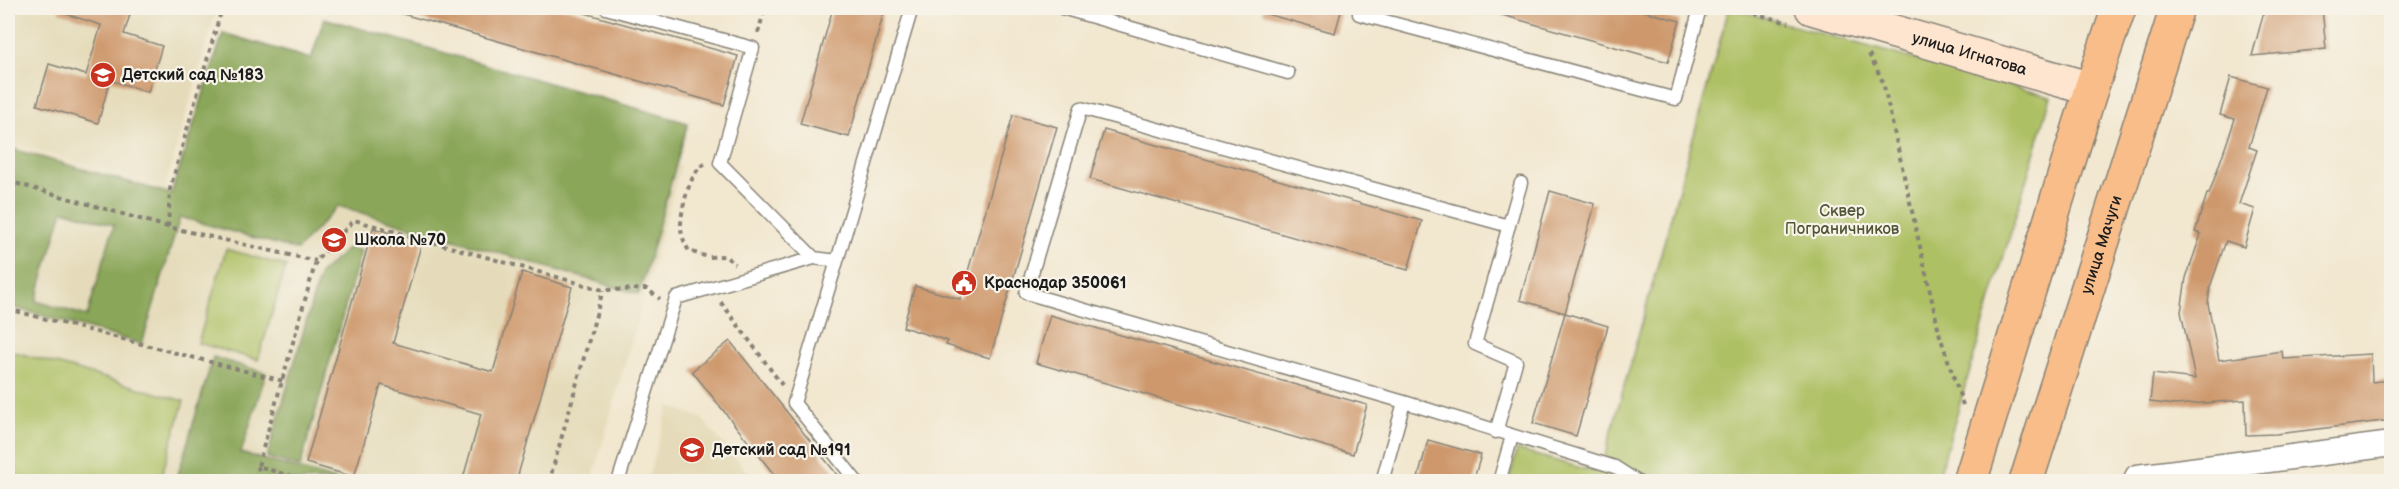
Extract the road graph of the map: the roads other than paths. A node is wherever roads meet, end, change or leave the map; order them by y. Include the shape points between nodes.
1 (606, 8) edge
2 (912, 8) edge
3 (1062, 8) edge
4 (1700, 8) edge
5 (1812, 8) edge
6 (2119, 8) edge
7 (2177, 8) edge
8 (1359, 14) dead end
9 (1288, 73) dead end
10 (2091, 89) junction
11 (1521, 183) dead end
12 (1509, 225) junction
13 (814, 258) junction
14 (837, 261) junction
15 (1404, 402) junction
16 (1496, 432) junction
17 (1512, 436) junction
18 (2391, 444) edge
19 (2137, 477) dead end
20 (618, 482) edge
21 (857, 482) edge
22 (1382, 482) edge
23 (1499, 482) edge
24 (1638, 482) edge
25 (1970, 482) edge
26 (2026, 482) edge

1 - 13 lane via 753,48 720,163
2 - 14 lane
3 - 9 lane
4 - 8 lane via 1676,99
5 - 10 street, улица Игнатова
6 - 10 main road
7 - 26 main road, улица Мачуги
10 - 25 main road
11 - 12 lane
12 - 15 lane via 1081,108 1026,292
12 - 16 lane via 1475,344 1516,362
13 - 14 lane
13 - 20 lane via 676,298
14 - 21 lane via 794,403
15 - 16 lane
15 - 22 lane
16 - 17 lane
17 - 23 lane
17 - 24 lane via 1615,467
18 - 19 street

